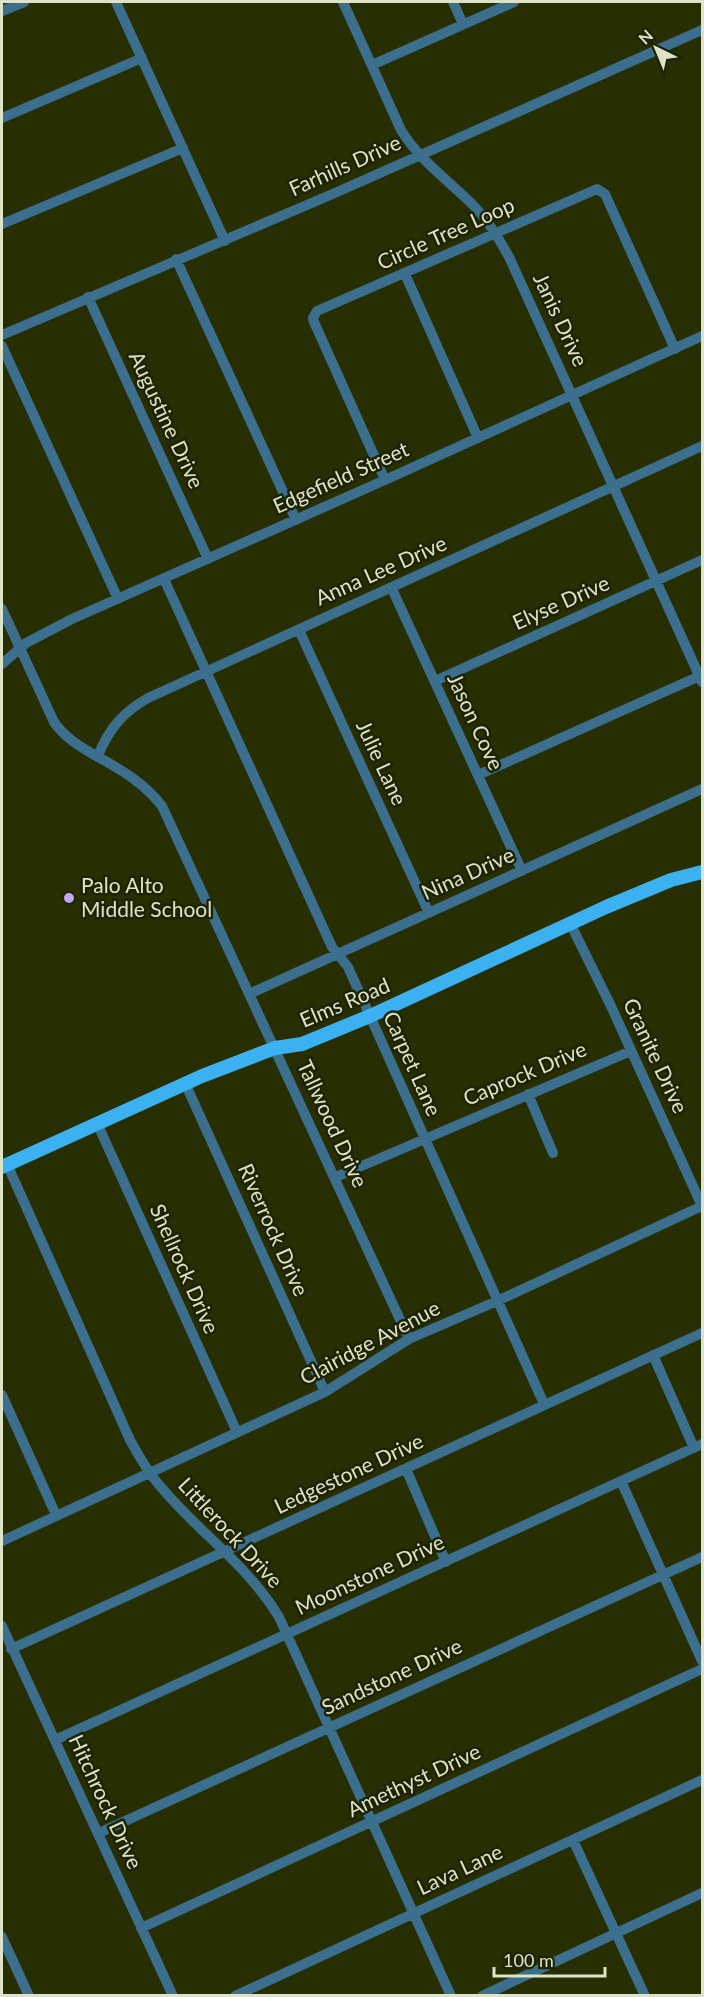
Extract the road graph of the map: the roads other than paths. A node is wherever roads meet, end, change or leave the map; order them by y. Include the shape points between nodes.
1 (24, 2) edge
2 (116, 2) edge
3 (343, 2) edge
4 (453, 2) edge
5 (514, 2) edge
6 (2, 11) edge
7 (463, 24) junction
8 (702, 30) edge
9 (142, 58) junction
10 (372, 65) junction
11 (2, 118) edge
12 (183, 148) junction
13 (419, 154) junction
14 (2, 224) edge
15 (495, 233) junction
16 (225, 240) junction
17 (176, 259) junction
18 (405, 274) junction
19 (88, 297) junction
20 (2, 334) edge
21 (702, 336) edge
22 (2, 346) edge
23 (675, 349) junction
24 (573, 395) junction
25 (478, 438) junction
26 (702, 446) edge
27 (385, 480) junction
28 (614, 486) junction
29 (296, 520) junction
30 (208, 559) junction
31 (702, 560) edge
32 (164, 579) junction
33 (657, 581) junction
34 (392, 589) junction
35 (118, 599) junction
36 (2, 609) edge
37 (298, 630) junction
38 (19, 648) junction
39 (2, 664) edge
40 (206, 672) junction
41 (702, 677) edge
42 (435, 681) junction
43 (98, 756) junction
44 (478, 775) junction
45 (702, 789) edge
46 (522, 871) junction
47 (702, 872) edge
48 (429, 913) junction
49 (570, 923) junction
50 (337, 954) junction
51 (249, 994) junction
52 (370, 1016) junction
53 (275, 1048) junction
54 (631, 1051) junction
55 (185, 1083) junction
56 (528, 1094) junction
57 (97, 1123) junction
58 (424, 1139) junction
59 (553, 1153) dead end
60 (4, 1166) edge
61 (336, 1177) junction
62 (702, 1206) edge
63 (497, 1301) junction
64 (702, 1333) edge
65 (409, 1339) junction
66 (653, 1355) junction
67 (325, 1392) junction
68 (2, 1395) edge
69 (544, 1404) junction
70 (237, 1432) junction
71 (698, 1446) edge
72 (406, 1469) junction
73 (150, 1473) junction
74 (621, 1481) junction
75 (56, 1515) junction
76 (2, 1541) edge
77 (226, 1552) junction
78 (702, 1557) edge
79 (446, 1562) junction
80 (663, 1575) junction
81 (2, 1626) edge
82 (286, 1634) junction
83 (11, 1649) junction
84 (702, 1661) edge
85 (702, 1670) edge
86 (328, 1728) junction
87 (55, 1740) junction
88 (702, 1780) edge
89 (373, 1822) junction
90 (99, 1833) junction
91 (573, 1840) junction
92 (702, 1893) edge
93 (414, 1913) junction
94 (141, 1928) junction
95 (616, 1933) junction
96 (2, 1937) edge
97 (29, 1995) edge
98 (173, 1995) edge
99 (235, 1995) edge
100 (451, 1995) edge
101 (482, 1995) edge
102 (645, 1995) edge

1 - 6 street
2 - 9 street
3 - 10 street, Janis Drive
4 - 7 street
5 - 7 street
7 - 10 street
8 - 13 street, Farhills Drive
9 - 11 street
9 - 12 street
10 - 13 street, Janis Drive via 401,130
12 - 14 street
12 - 16 street
13 - 15 street, Janis Drive via 473,204
13 - 16 street, Farhills Drive
15 - 18 street, Circle Tree Loop
15 - 23 street, Circle Tree Loop via 595,189 602,191
15 - 24 street, Janis Drive
16 - 17 street, Farhills Drive
17 - 19 street, Farhills Drive
17 - 29 street
18 - 25 street
18 - 27 street, Circle Tree Loop via 317,311 313,318
19 - 20 street, Farhills Drive
19 - 30 street, Augustine Drive
21 - 23 street, Edgefield Street
22 - 35 street
23 - 24 street, Edgefield Street
24 - 25 street, Edgefield Street
24 - 28 street, Janis Drive
25 - 27 street, Edgefield Street
26 - 28 street, Anna Lee Drive
27 - 29 street, Edgefield Street
28 - 33 street, Janis Drive
28 - 34 street, Anna Lee Drive
29 - 30 street, Edgefield Street
30 - 32 street, Edgefield Street
31 - 33 street, Elyse Drive
32 - 35 street, Edgefield Street
32 - 40 street, Carpet Lane
33 - 41 street, Janis Drive
33 - 42 street, Elyse Drive
34 - 37 street, Anna Lee Drive
34 - 42 street, Jason Cove
35 - 38 street, Edgefield Street via 42,633
36 - 38 street, Tallwood Drive
37 - 40 street, Anna Lee Drive
37 - 48 street, Julie Lane
38 - 39 street, Edgefield Street
38 - 43 street, Tallwood Drive via 60,732
40 - 43 street, Anna Lee Drive via 123,714 108,733
40 - 50 street, Carpet Lane
41 - 44 street
42 - 44 street, Jason Cove
43 - 51 street, Tallwood Drive via 139,782 162,806
44 - 46 street, Jason Cove
45 - 46 street, Nina Drive
46 - 48 street, Nina Drive
47 - 49 main road, Elms Road via 671,880
48 - 50 street, Nina Drive
49 - 52 main road, Elms Road
49 - 54 street, Granite Drive
50 - 51 street, Nina Drive
50 - 52 street, Carpet Lane via 348,967
51 - 53 street, Tallwood Drive
52 - 53 main road, Elms Road via 302,1044
52 - 58 street, Carpet Lane
53 - 55 main road, Elms Road
53 - 61 street, Tallwood Drive
54 - 56 street, Caprock Drive
54 - 62 street, Granite Drive
55 - 57 main road, Elms Road
55 - 67 street, Riverrock Drive
56 - 58 street, Caprock Drive
56 - 59 street
57 - 60 main road, Elms Road
57 - 70 street, Shellrock Drive
58 - 61 street, Caprock Drive
58 - 63 street, Carpet Lane
60 - 73 street, Littlerock Drive via 130,1440
61 - 65 street, Tallwood Drive
62 - 63 street, Clairidge Avenue
63 - 65 street, Clairidge Avenue
63 - 69 street, Carpet Lane
64 - 66 street, Ledgestone Drive
65 - 67 street, Clairidge Avenue
66 - 69 street, Ledgestone Drive
66 - 71 street
67 - 70 street, Clairidge Avenue
68 - 75 street
69 - 72 street, Ledgestone Drive
70 - 73 street, Clairidge Avenue
71 - 74 street, Moonstone Drive
72 - 77 street, Ledgestone Drive
72 - 79 street
73 - 75 street, Clairidge Avenue
73 - 77 street, Littlerock Drive
74 - 79 street, Moonstone Drive
74 - 80 street
75 - 76 street
77 - 82 street, Littlerock Drive via 263,1592
77 - 83 street, Ledgestone Drive
78 - 80 street, Sandstone Drive
79 - 82 street, Moonstone Drive
80 - 84 street
80 - 86 street, Sandstone Drive
81 - 83 street, Hitchrock Drive
82 - 86 street, Littlerock Drive
82 - 87 street, Moonstone Drive
83 - 87 street, Hitchrock Drive
85 - 89 street, Amethyst Drive
86 - 89 street, Littlerock Drive
86 - 90 street, Sandstone Drive
87 - 90 street, Hitchrock Drive
88 - 91 street, Lava Lane
89 - 93 street, Littlerock Drive
89 - 94 street, Amethyst Drive
90 - 94 street, Hitchrock Drive
91 - 93 street, Lava Lane
91 - 95 street
92 - 95 street
93 - 99 street, Lava Lane
93 - 100 street, Littlerock Drive
94 - 98 street, Hitchrock Drive
95 - 101 street
95 - 102 street
96 - 97 street

